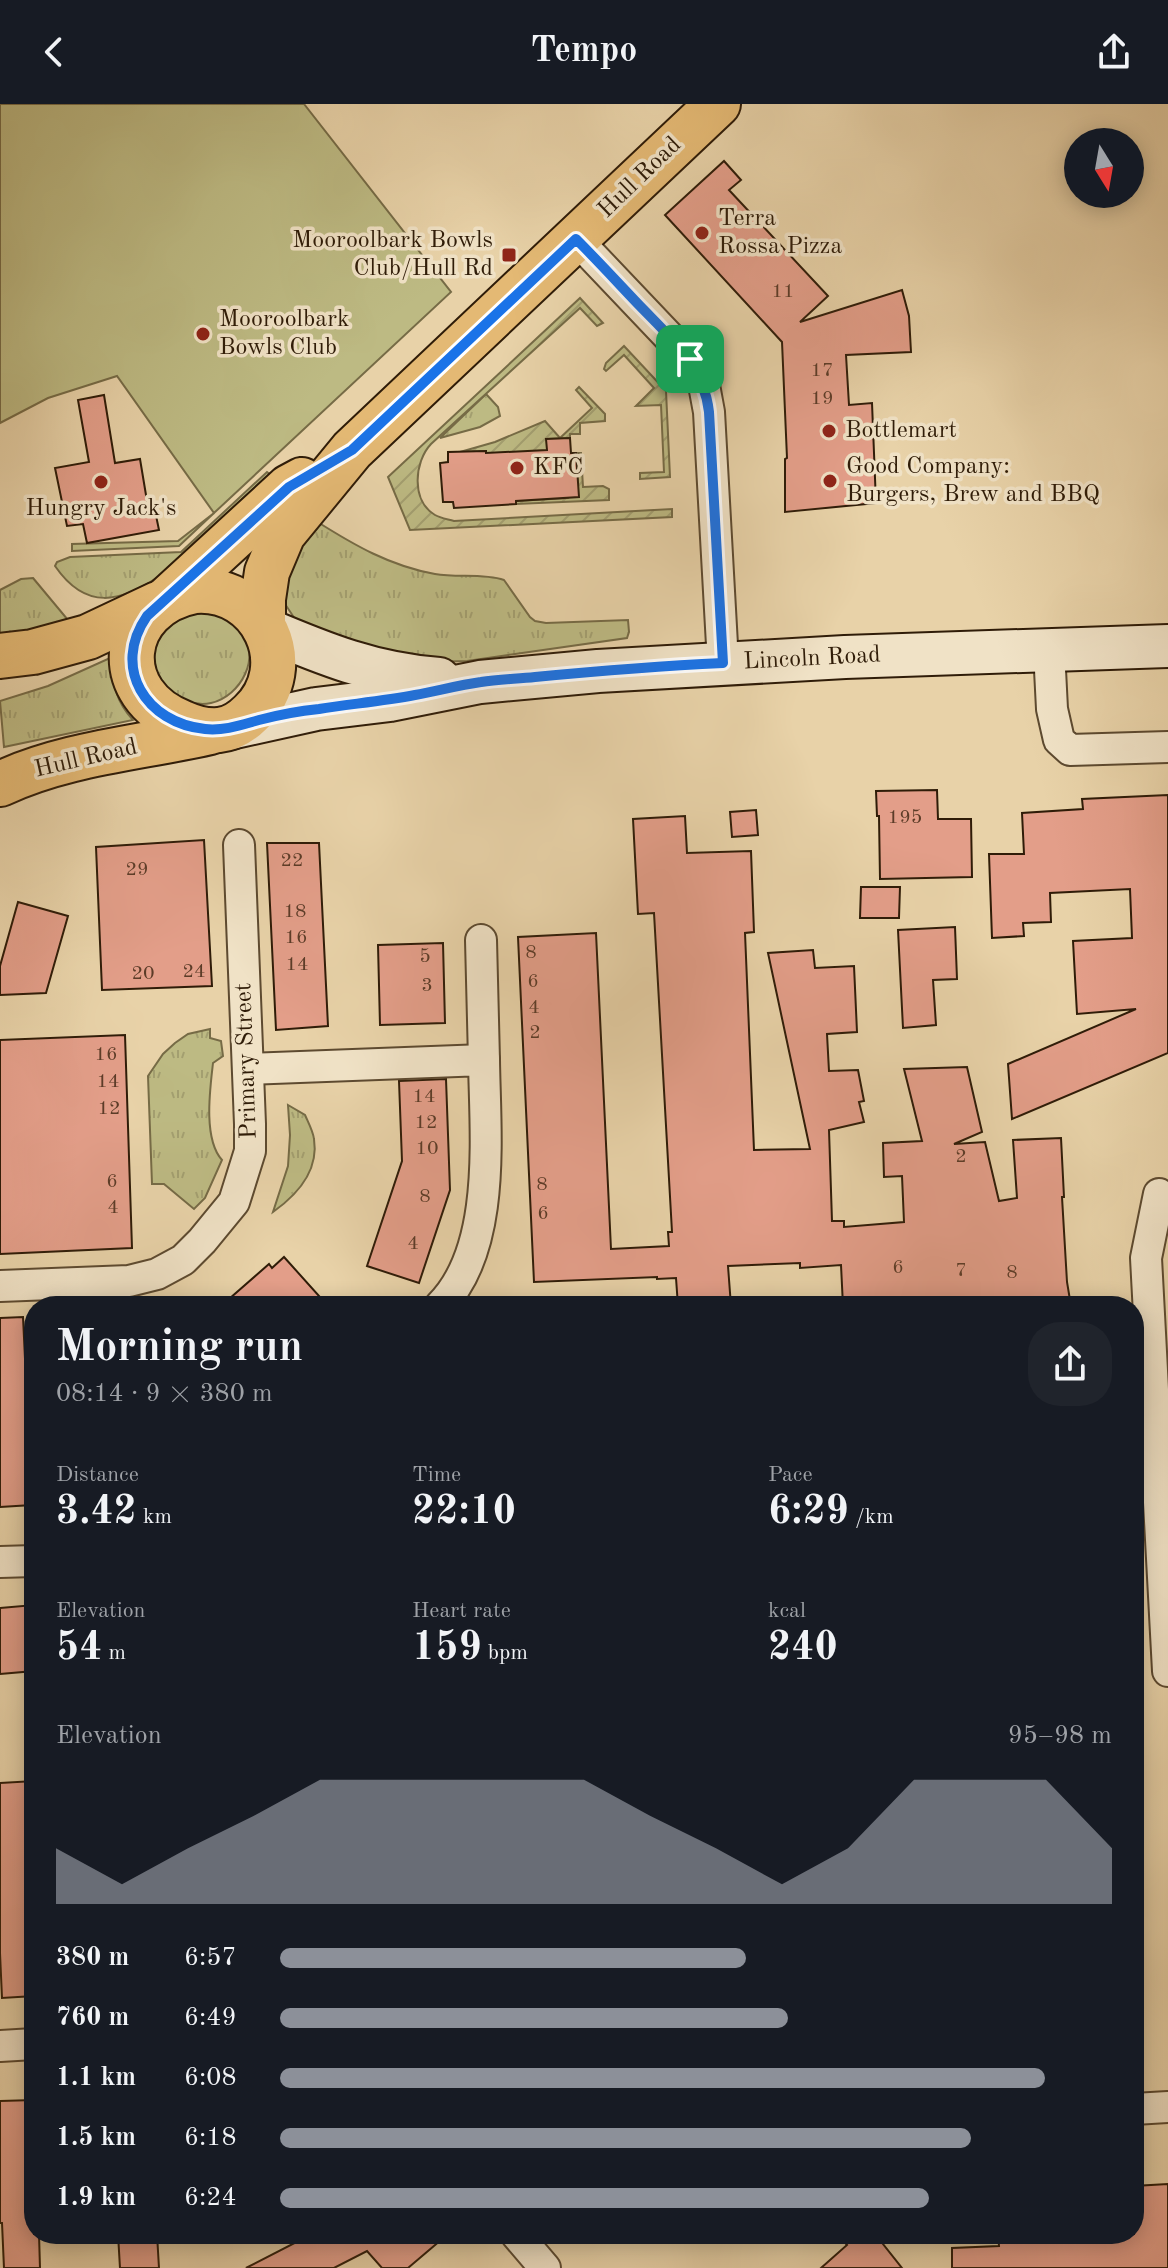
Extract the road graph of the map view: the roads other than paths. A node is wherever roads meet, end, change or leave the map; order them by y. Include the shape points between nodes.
1 (718, 104) edge
2 (576, 239) junction
3 (352, 450) junction
4 (163, 602) junction
5 (264, 627) junction
6 (1168, 646) edge
7 (1049, 650) junction
8 (0, 656) edge
9 (723, 663) junction
10 (480, 682) junction
11 (225, 729) junction
12 (1168, 747) edge
13 (0, 784) edge
14 (239, 845) dead end
15 (481, 940) dead end
16 (484, 1060) junction
17 (248, 1069) junction
18 (1159, 1194) dead end
19 (0, 1286) edge
20 (447, 1296) edge
21 (24, 1561) edge
22 (0, 1562) edge
23 (1168, 1671) edge
24 (24, 2045) edge
25 (0, 2046) edge
26 (1168, 2107) edge
27 (1144, 2108) edge
28 (525, 2244) edge
29 (545, 2268) edge

1 - 2 main road, Hull Road
2 - 3 main road, Hull Road
2 - 9 street via 670,336 704,385
3 - 4 main road, Hull Road via 289,487
3 - 5 main road, Hull Road via 283,534 267,572
4 - 5 main road via 195,591 221,592 244,603
4 - 8 main road, Hull Road via 88,637
4 - 11 main road via 147,616 136,637 132,665 137,685 167,717 196,728
5 - 10 main road, Lincoln Road via 339,660 374,669
5 - 11 main road via 273,661 268,686 255,709
6 - 7 main road, Lincoln Road
7 - 9 main road, Lincoln Road
7 - 12 street via 1052,709 1059,740 1070,750
9 - 10 main road, Lincoln Road
10 - 11 main road, Lincoln Road
11 - 13 main road, Hull Road via 62,761
14 - 17 street, Primary Street
15 - 16 street
16 - 17 street
16 - 20 street via 482,1203 463,1275
17 - 19 street, Primary Street via 250,1151 244,1175 234,1202 183,1260 129,1281
18 - 23 street via 1146,1258
21 - 22 street
24 - 25 street
26 - 27 street
28 - 29 street

